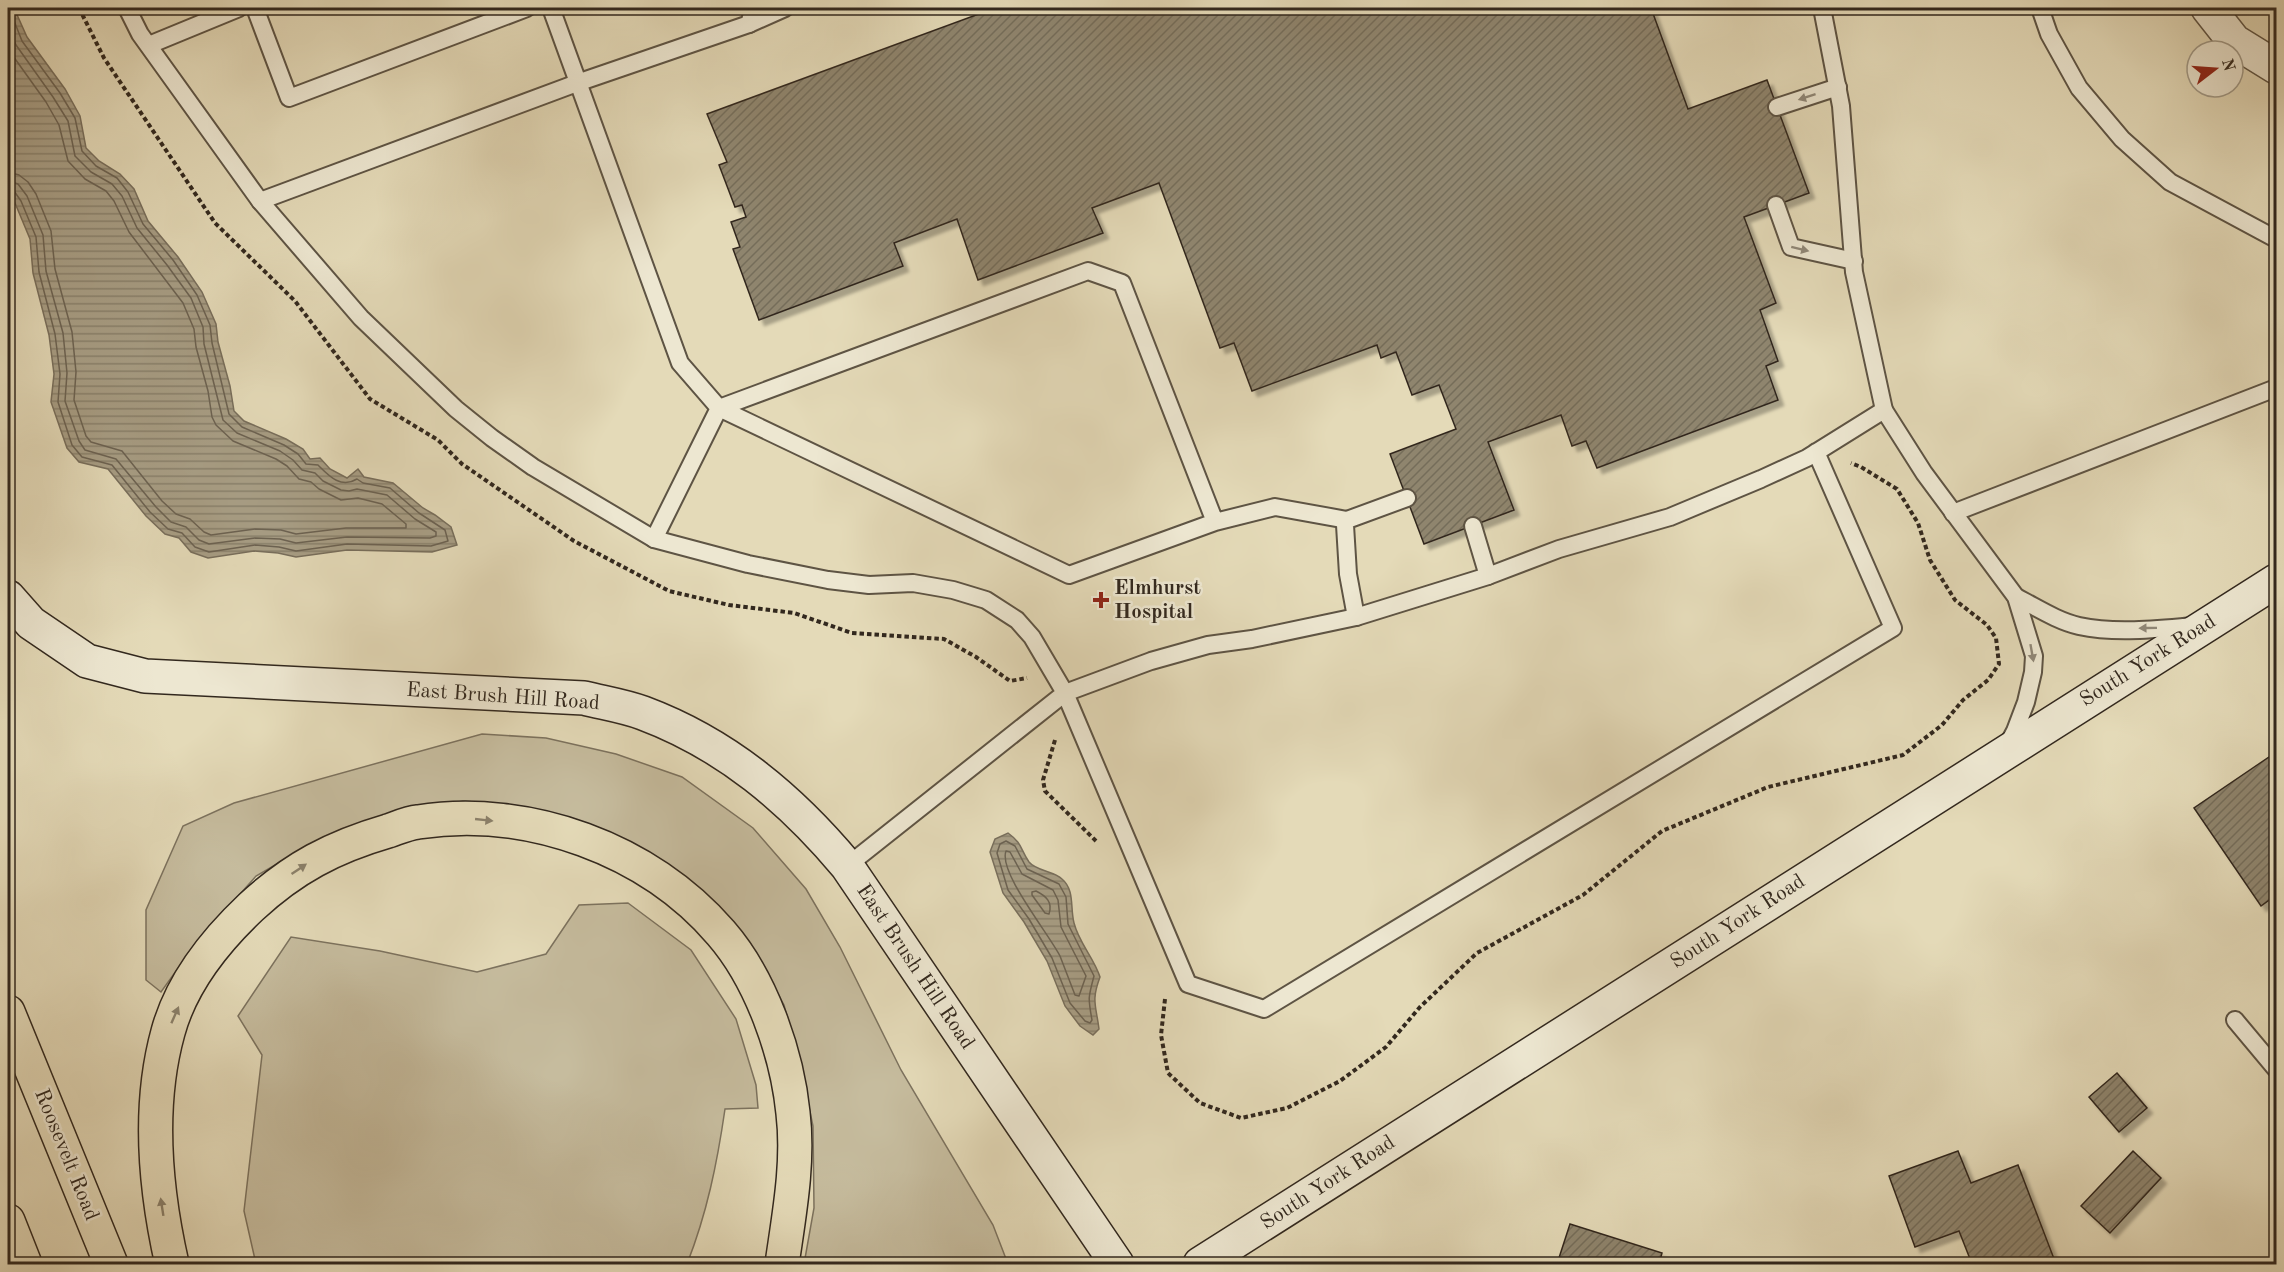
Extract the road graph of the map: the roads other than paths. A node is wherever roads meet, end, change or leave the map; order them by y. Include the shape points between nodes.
1 (126, 8) edge
2 (238, 8) edge
3 (255, 8) edge
4 (528, 8) edge
5 (551, 8) edge
6 (754, 8) edge
7 (785, 8) edge
8 (1822, 8) edge
9 (2040, 8) edge
10 (2208, 8) edge
11 (749, 24) junction
12 (149, 45) junction
13 (2277, 67) edge
14 (577, 83) junction
15 (1838, 87) junction
16 (1777, 107) dead end
17 (260, 201) junction
18 (1776, 205) dead end
19 (2277, 239) edge
20 (1854, 261) junction
21 (2277, 388) edge
22 (719, 408) junction
23 (1884, 410) junction
24 (1816, 452) junction
25 (1407, 498) dead end
26 (1953, 513) junction
27 (1347, 520) junction
28 (1215, 522) junction
29 (1473, 525) dead end
30 (654, 539) junction
31 (1488, 576) junction
32 (2277, 581) edge
33 (8, 597) edge
34 (2016, 597) junction
35 (1356, 617) junction
36 (2206, 625) junction
37 (1065, 693) junction
38 (2004, 752) junction
39 (847, 866) junction
40 (8, 1012) edge
41 (2235, 1020) dead end
42 (2277, 1069) edge
43 (8, 1221) edge
44 (26, 1264) edge
45 (111, 1264) edge
46 (172, 1264) edge
47 (782, 1264) edge
48 (1117, 1264) edge
49 (1200, 1264) edge

1 - 12 lane
2 - 12 lane
3 - 4 lane via 289,98
5 - 14 lane
6 - 11 lane
7 - 11 lane
8 - 15 lane
9 - 19 lane via 2049,34 2079,88 2122,139 2170,182
10 - 13 street via 2234,41
11 - 14 lane
12 - 17 lane
14 - 17 lane
14 - 22 lane via 680,363
15 -> 16 lane
15 - 20 lane
17 - 30 lane via 361,318 456,409 533,467
18 -> 20 lane via 1791,248
20 - 23 lane
21 - 26 lane
22 - 28 lane via 1069,575
22 - 28 lane via 1088,271 1122,283
22 - 30 lane
23 - 24 lane
23 - 26 lane
24 - 31 lane via 1670,517 1559,549
24 - 37 lane via 1893,628 1264,1009 1188,984
25 - 27 lane
26 - 34 lane
27 - 28 lane via 1275,507
27 - 35 lane via 1345,544
29 - 31 lane
30 - 37 lane via 828,580 869,585 914,583 986,600 1017,620 1032,637
31 - 35 lane
32 - 36 street, South York Road
33 - 39 street, East Brush Hill Road via 31,623 87,661 145,676 584,698 641,712 722,751 758,777 799,813
36 -> 34 lane via 2104,630 2078,626
34 -> 38 lane via 2034,656 2033,672 2015,731
35 - 37 lane via 1208,645 1150,661
36 - 38 street, South York Road
37 - 39 lane
38 - 49 street, South York Road
39 - 48 street, East Brush Hill Road
40 - 45 highway, Roosevelt Road
41 - 42 lane
43 - 44 highway
46 -> 47 highway via 157,1176 155,1119 168,1029 191,978 231,926 273,887 315,858 416,822 473,818 534,825 595,843 649,871 722,934 750,976 771,1019 794,1115 793,1181

